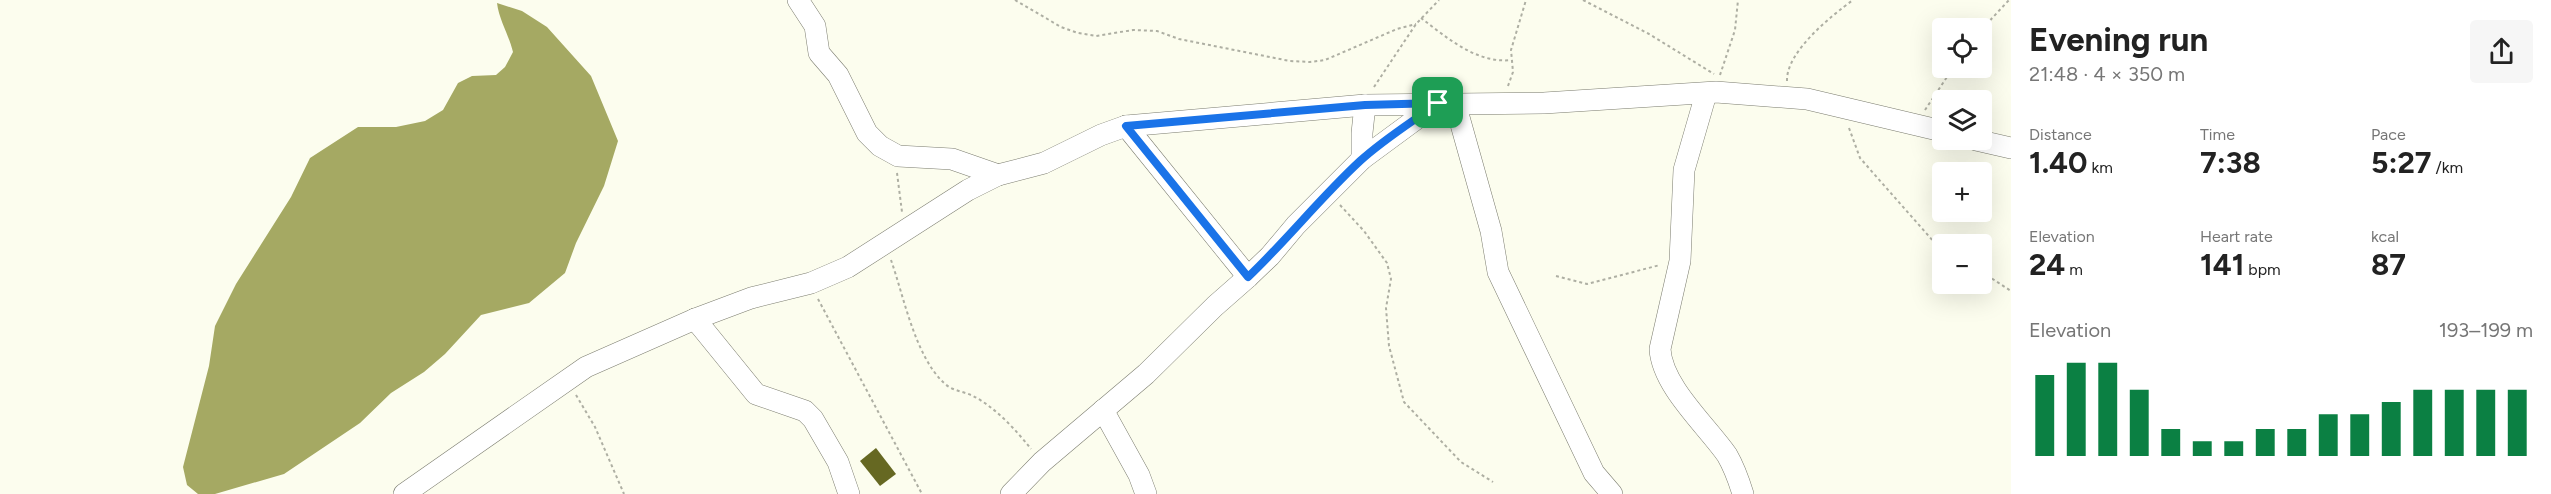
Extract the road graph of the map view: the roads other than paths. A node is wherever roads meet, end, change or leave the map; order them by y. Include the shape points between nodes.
1 (798, 0) edge
2 (1706, 94) junction
3 (1447, 103) junction
4 (1365, 105) junction
5 (1126, 126) junction
6 (1932, 129) edge
7 (1992, 144) edge
8 (2011, 148) edge
9 (1362, 159) junction
10 (998, 175) junction
11 (1248, 277) junction
12 (695, 319) junction
13 (1103, 410) junction
14 (404, 494) edge
15 (849, 494) edge
16 (1011, 494) edge
17 (1146, 494) edge
18 (1612, 494) edge
19 (1743, 494) edge

1 - 10 street via 815,26 819,52 838,75 867,133 892,154 952,159
2 - 3 street via 1544,103
2 - 6 street via 1793,98
2 - 19 street via 1684,170 1680,261 1660,349 1661,360 1675,387 1728,457
3 - 4 street
3 - 9 street
3 - 18 street via 1491,231 1498,272 1594,473
4 - 5 street
4 - 9 street
5 - 10 street via 1044,163
5 - 11 street
7 - 8 street
9 - 11 street
10 - 12 street via 948,201 849,267 811,283 751,298
11 - 13 street
12 - 14 street via 586,366
12 - 15 street via 756,394 805,411 813,418 838,462
13 - 16 street
13 - 17 street

